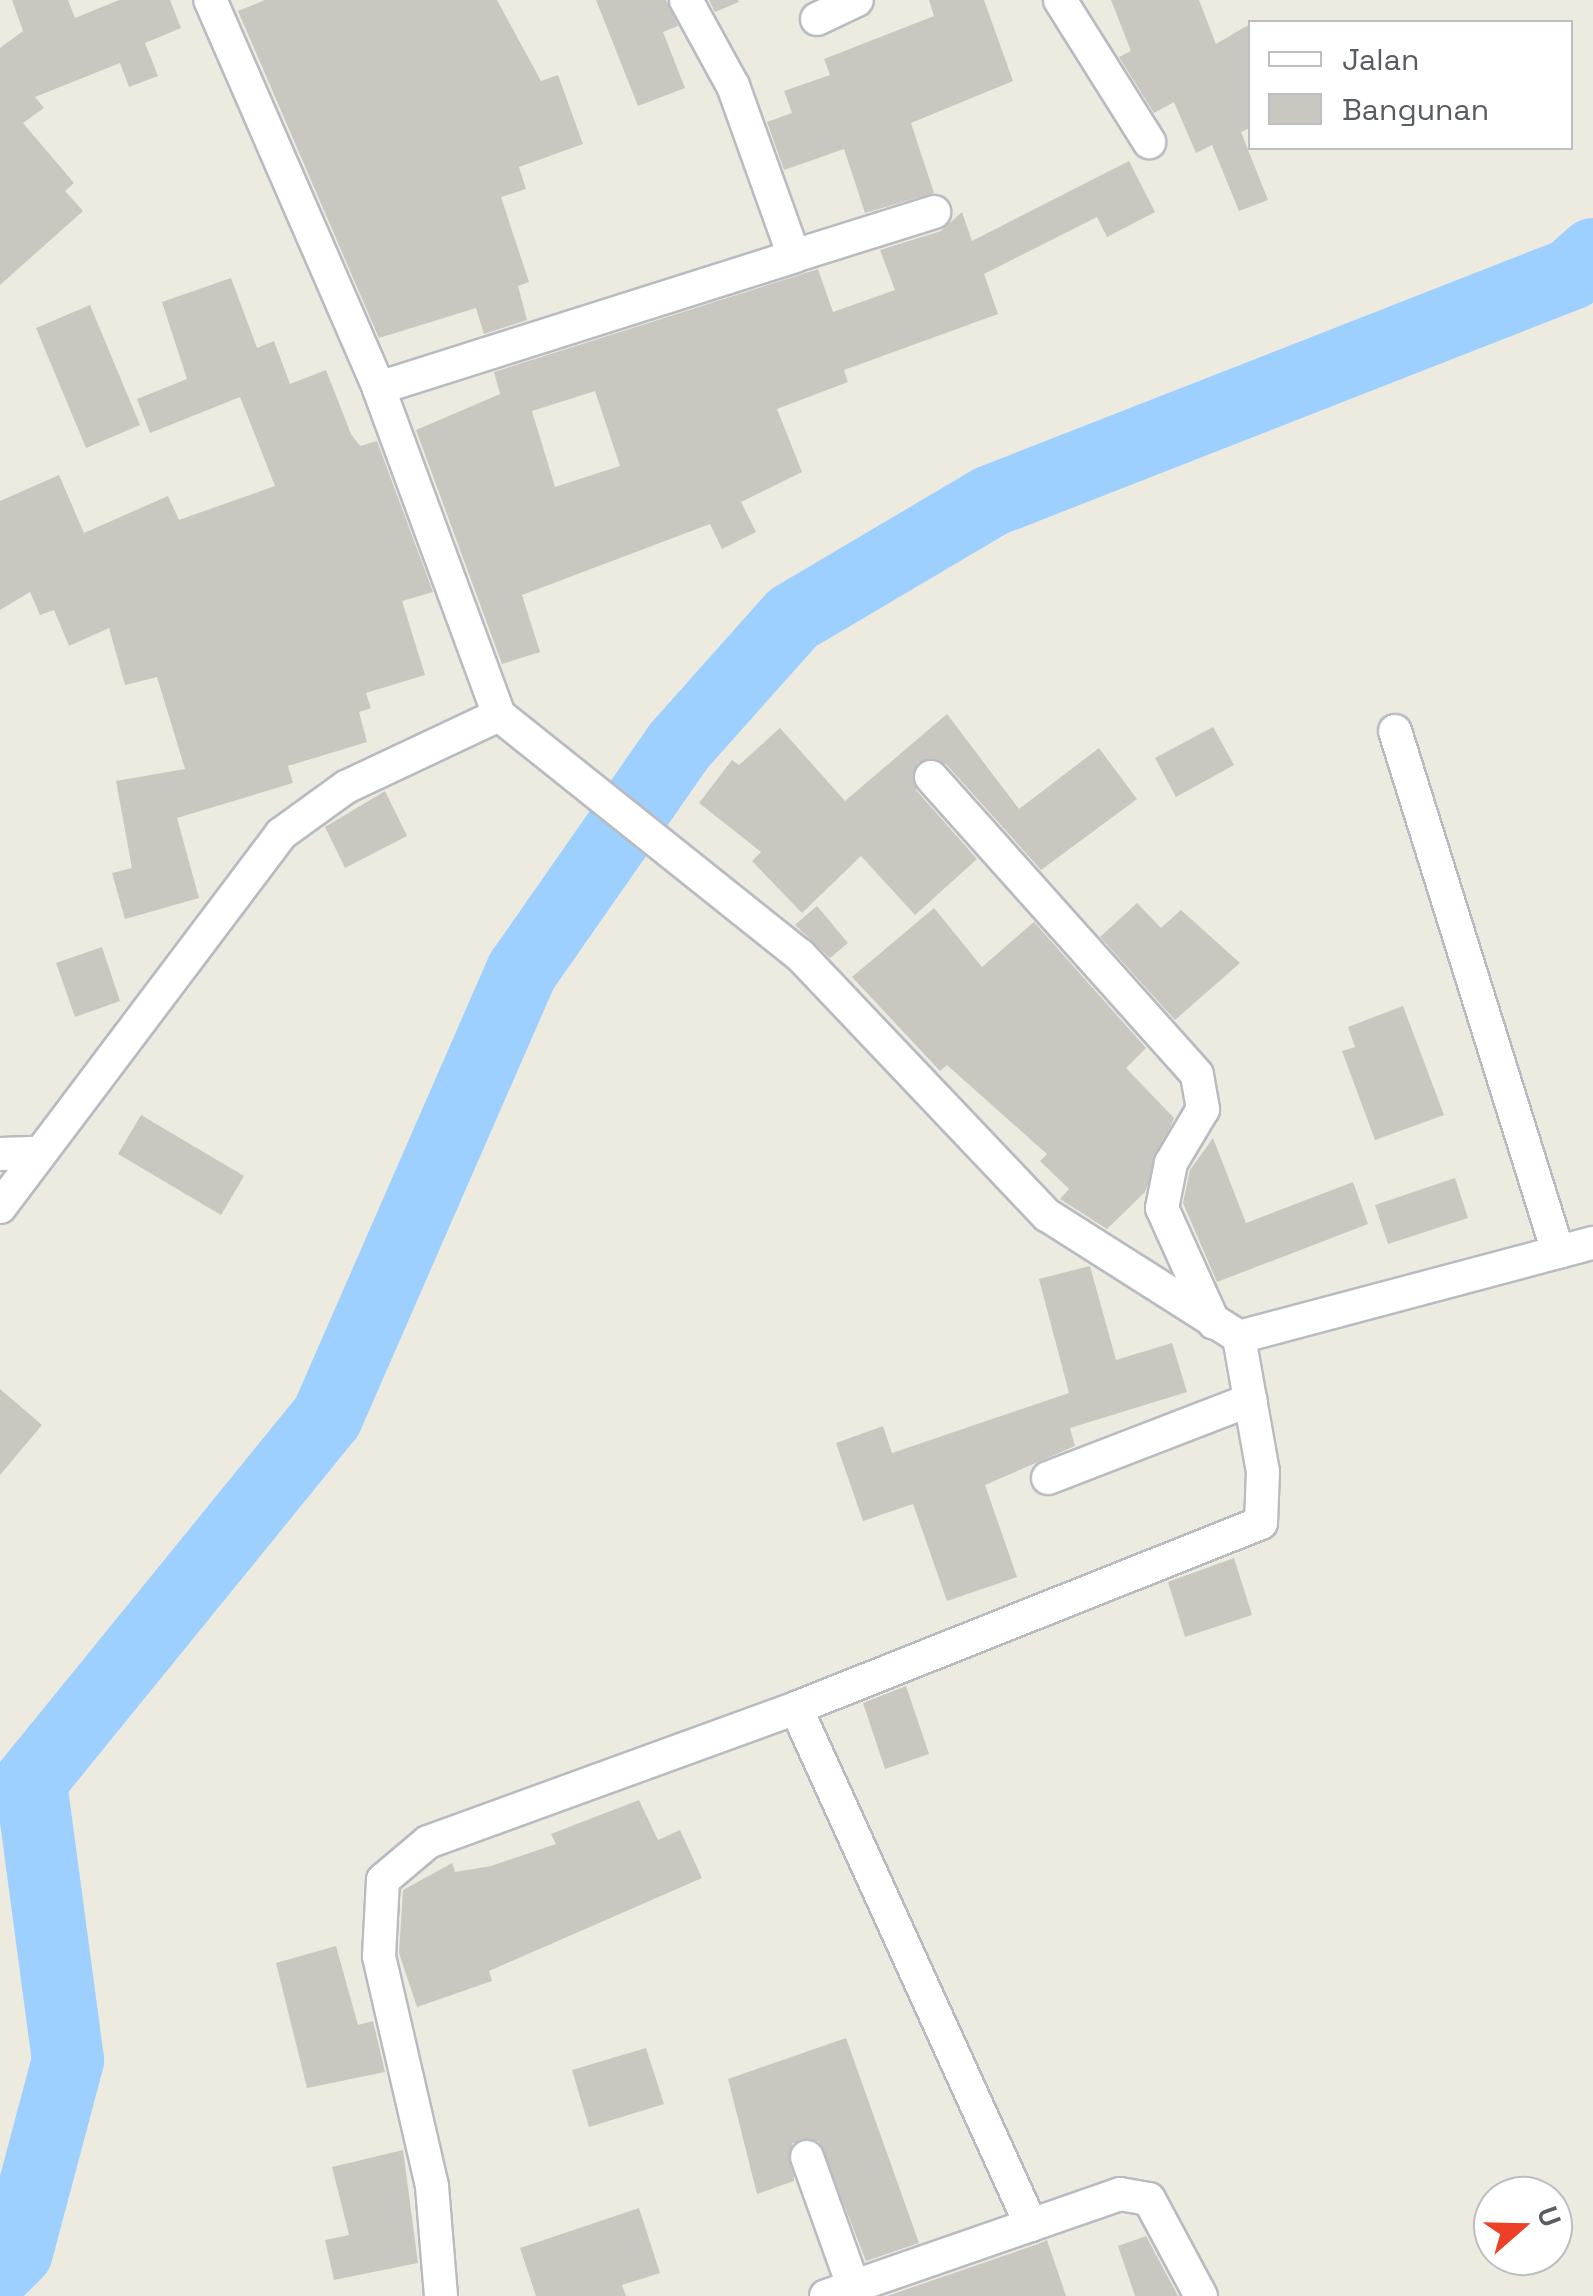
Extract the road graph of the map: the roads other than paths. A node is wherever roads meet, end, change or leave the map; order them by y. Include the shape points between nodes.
1 (210, 0) edge
2 (686, 0) edge
3 (857, 0) edge
4 (1060, 0) edge
5 (817, 19) dead end
6 (1149, 142) dead end
7 (934, 212) dead end
8 (794, 256) junction
9 (379, 388) junction
10 (500, 715) junction
11 (1394, 732) dead end
12 (931, 776) dead end
13 (0, 1154) edge
14 (37, 1154) junction
15 (0, 1207) edge
16 (1593, 1242) edge
17 (1558, 1252) junction
18 (1226, 1330) junction
19 (1250, 1400) junction
20 (1048, 1478) dead end
21 (796, 1708) junction
22 (807, 2157) dead end
23 (1031, 2226) junction
24 (840, 2292) edge
25 (441, 2296) edge
26 (1202, 2296) edge

1 - 9 street
2 - 8 street via 733,86
3 - 5 street
4 - 6 street
7 - 8 street
8 - 9 street
9 - 10 street
10 - 14 street via 346,787 281,834
10 - 18 street via 544,756 711,876 935,1090 1046,1215
11 - 17 street
12 - 18 street via 1197,1074 1204,1109 1172,1163 1162,1208
13 - 14 street
14 - 15 street
16 - 17 street
17 - 18 street
18 - 19 street
19 - 20 street
19 - 21 street via 1265,1512 1253,1529
21 - 23 street
21 - 25 street via 428,1842 383,1880 379,1956 432,2186
22 - 24 street
23 - 24 street
23 - 26 street via 1120,2194 1149,2198

